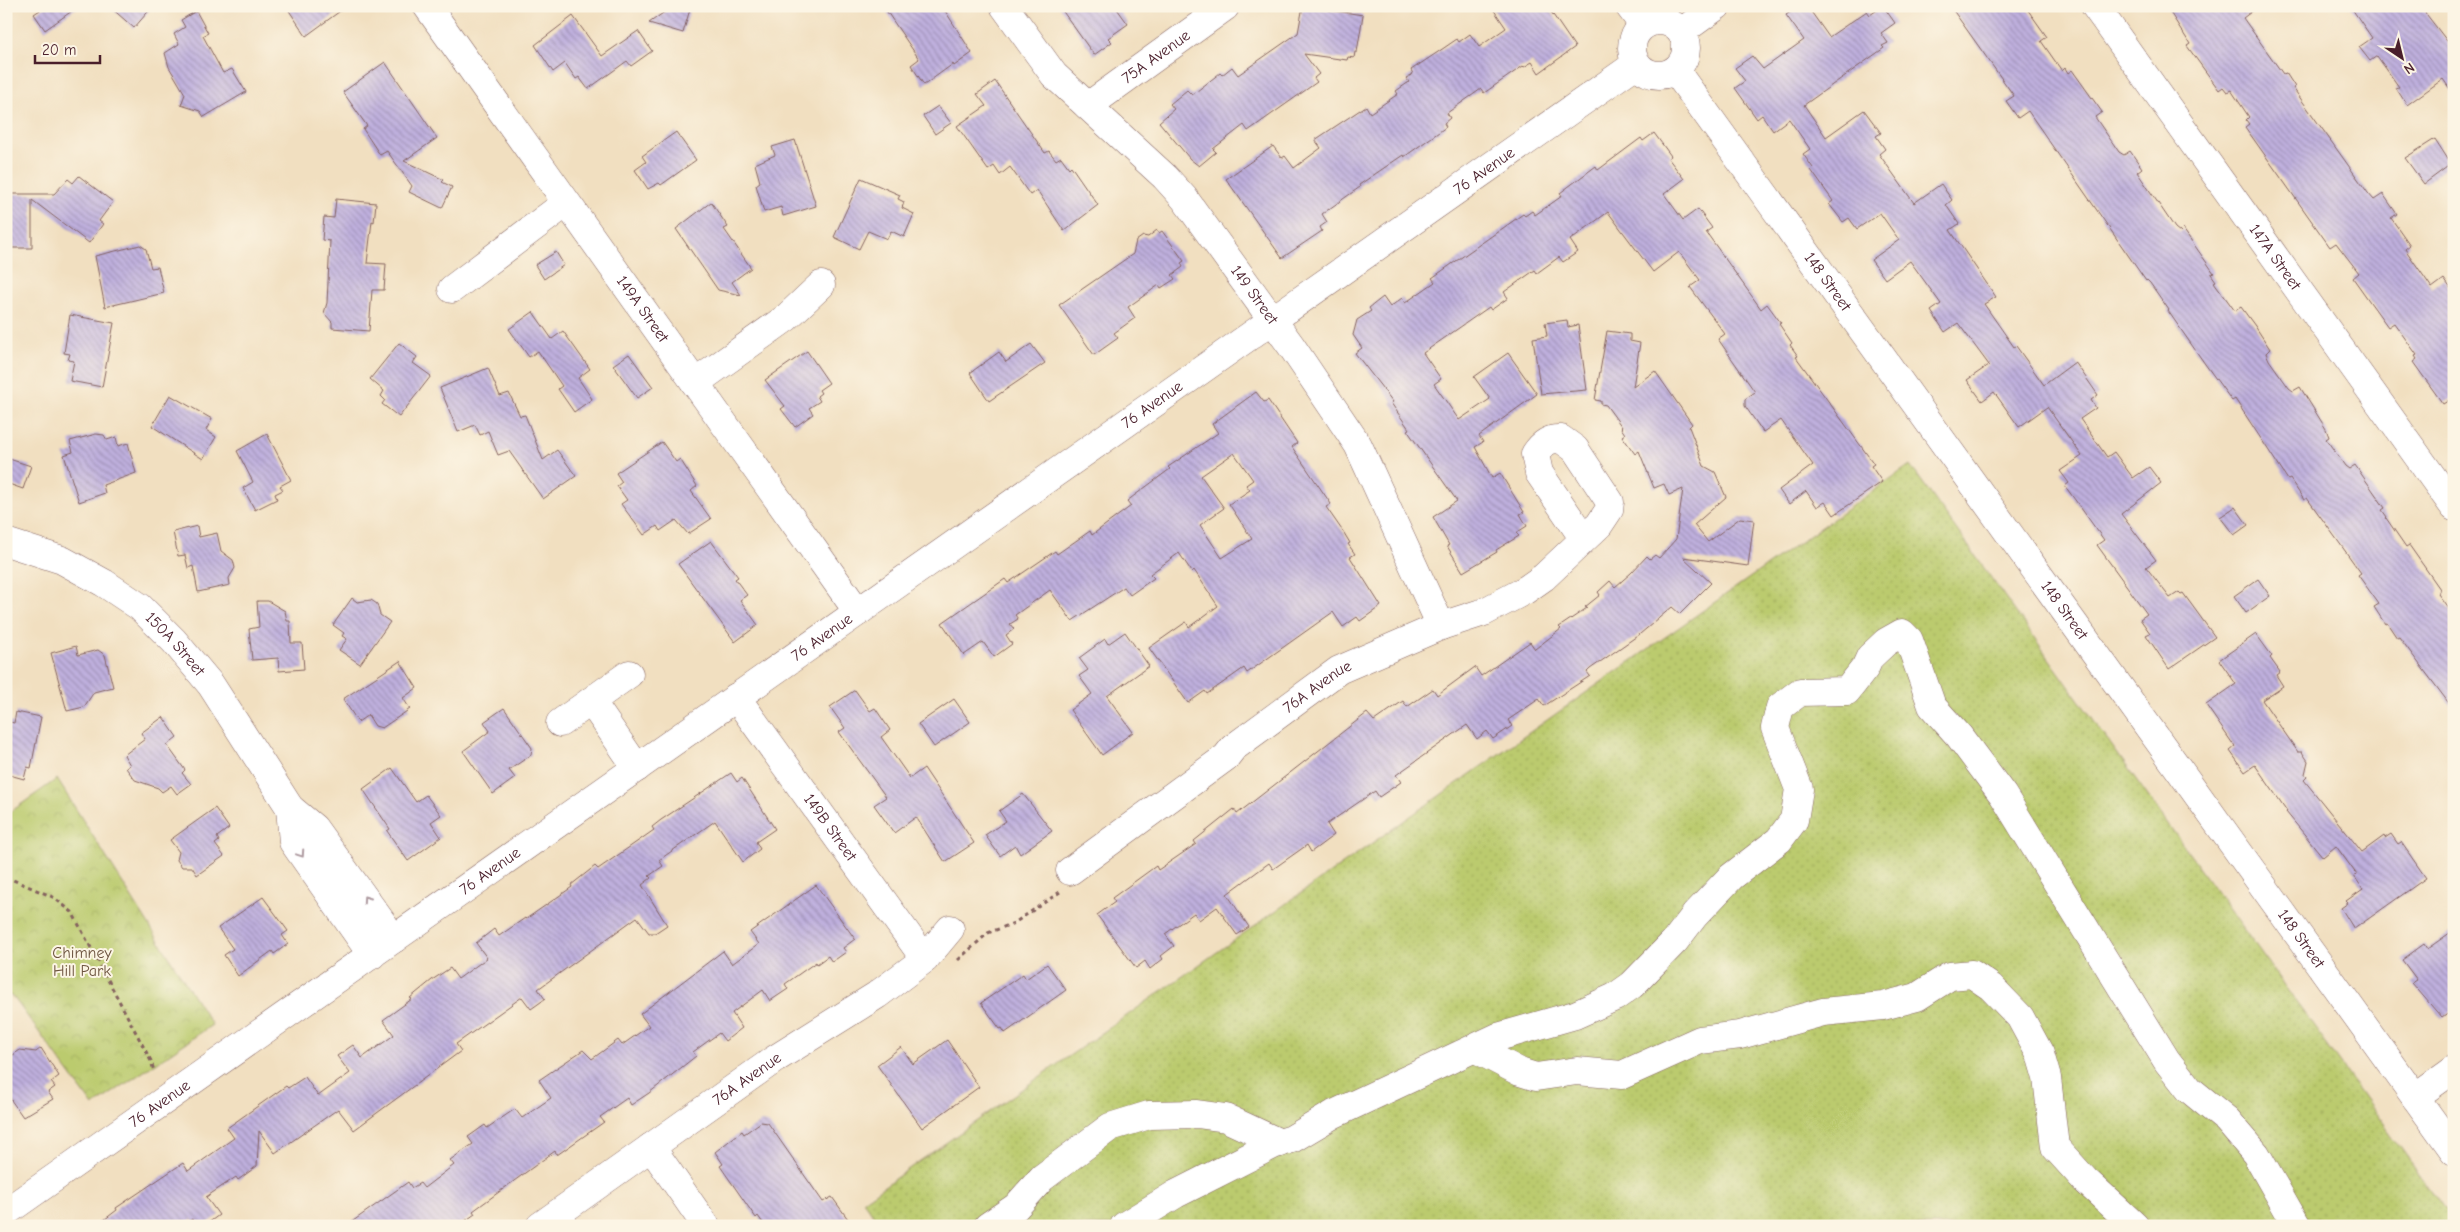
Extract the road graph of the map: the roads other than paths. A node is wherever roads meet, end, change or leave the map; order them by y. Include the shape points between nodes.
1 (1004, 6) edge
2 (1717, 6) edge
3 (2096, 6) edge
4 (1225, 8) dead end
5 (438, 10) edge
6 (1636, 16) edge
7 (1681, 32) junction
8 (1636, 64) junction
9 (1676, 70) junction
10 (1088, 106) junction
11 (566, 203) junction
12 (821, 285) dead end
13 (452, 289) dead end
14 (1272, 320) junction
15 (695, 383) junction
16 (2454, 507) edge
17 (1584, 539) dead end
18 (6, 542) edge
19 (858, 612) junction
20 (1441, 626) junction
21 (629, 674) dead end
22 (736, 698) junction
23 (591, 701) junction
24 (560, 723) dead end
25 (637, 768) junction
26 (290, 808) junction
27 (1068, 879) road end
28 (950, 929) dead end
29 (394, 939) junction
30 (372, 955) junction
31 (925, 959) junction
32 (1476, 1048) junction
33 (2454, 1069) edge
34 (2415, 1097) junction
35 (1280, 1143) junction
36 (651, 1147) junction
37 (2454, 1151) edge
38 (6, 1212) edge
39 (540, 1226) edge
40 (706, 1226) edge
41 (988, 1226) edge
42 (1124, 1226) edge
43 (2135, 1226) edge
44 (2297, 1226) edge

1 - 10 street, 149 Street via 1054,75
2 - 7 street
3 - 16 street, 147A Street
4 - 10 street, 75A Avenue
5 - 11 street, 149A Street
6 - 7 street via 1664,21
6 - 8 street via 1632,56
7 - 9 street via 1686,52
8 - 9 street via 1654,75
8 - 14 street, 76 Avenue
9 - 34 street, 148 Street
10 - 14 street, 149 Street via 1184,198
11 - 13 street
11 - 15 street, 149A Street
12 - 15 street via 786,318
14 - 19 street, 76 Avenue
14 - 20 street, 149 Street via 1358,445
15 - 19 street, 149A Street
17 - 20 street, 76A Avenue via 1544,577 1524,591 1484,612
18 - 26 street, 150A Street via 62,560 140,608 174,641 211,685
19 - 22 street, 76 Avenue
20 - 27 street, 76A Avenue via 1339,670 1233,748 1226,757
21 - 23 street
22 - 25 street, 76 Avenue
22 - 31 street, 149B Street
23 - 24 street
23 - 25 street
25 - 29 street, 76 Avenue
29 -> 26 street, 150A Street via 319,834
26 -> 30 street, 150A Street via 293,842
28 - 31 street, 76A Avenue
29 - 30 street, 76 Avenue
30 - 38 street, 76 Avenue
31 - 36 street, 76A Avenue via 877,996 776,1059
32 - 35 street via 1334,1114
32 - 43 street via 1536,1077 1577,1071 1622,1075 1700,1040 1740,1036 1823,1012 1883,1006 1917,997 1950,976 1972,974 2020,1017 2040,1054 2047,1078 2055,1147
32 - 44 street via 1498,1037 1575,1015 1615,997 1632,985 1731,877 1779,840 1794,820 1798,789 1775,728 1780,706 1800,692 1847,691 1870,657 1902,633 1909,640 1932,706 2003,795 2167,1061 2189,1089 2228,1120 2256,1154
33 - 34 street
34 - 37 street, 148 Street
35 - 41 street via 1226,1118 1197,1114 1149,1115 1110,1127 1042,1178 1016,1207
35 - 42 street via 1176,1194
36 - 39 street, 76A Avenue
36 - 40 street

